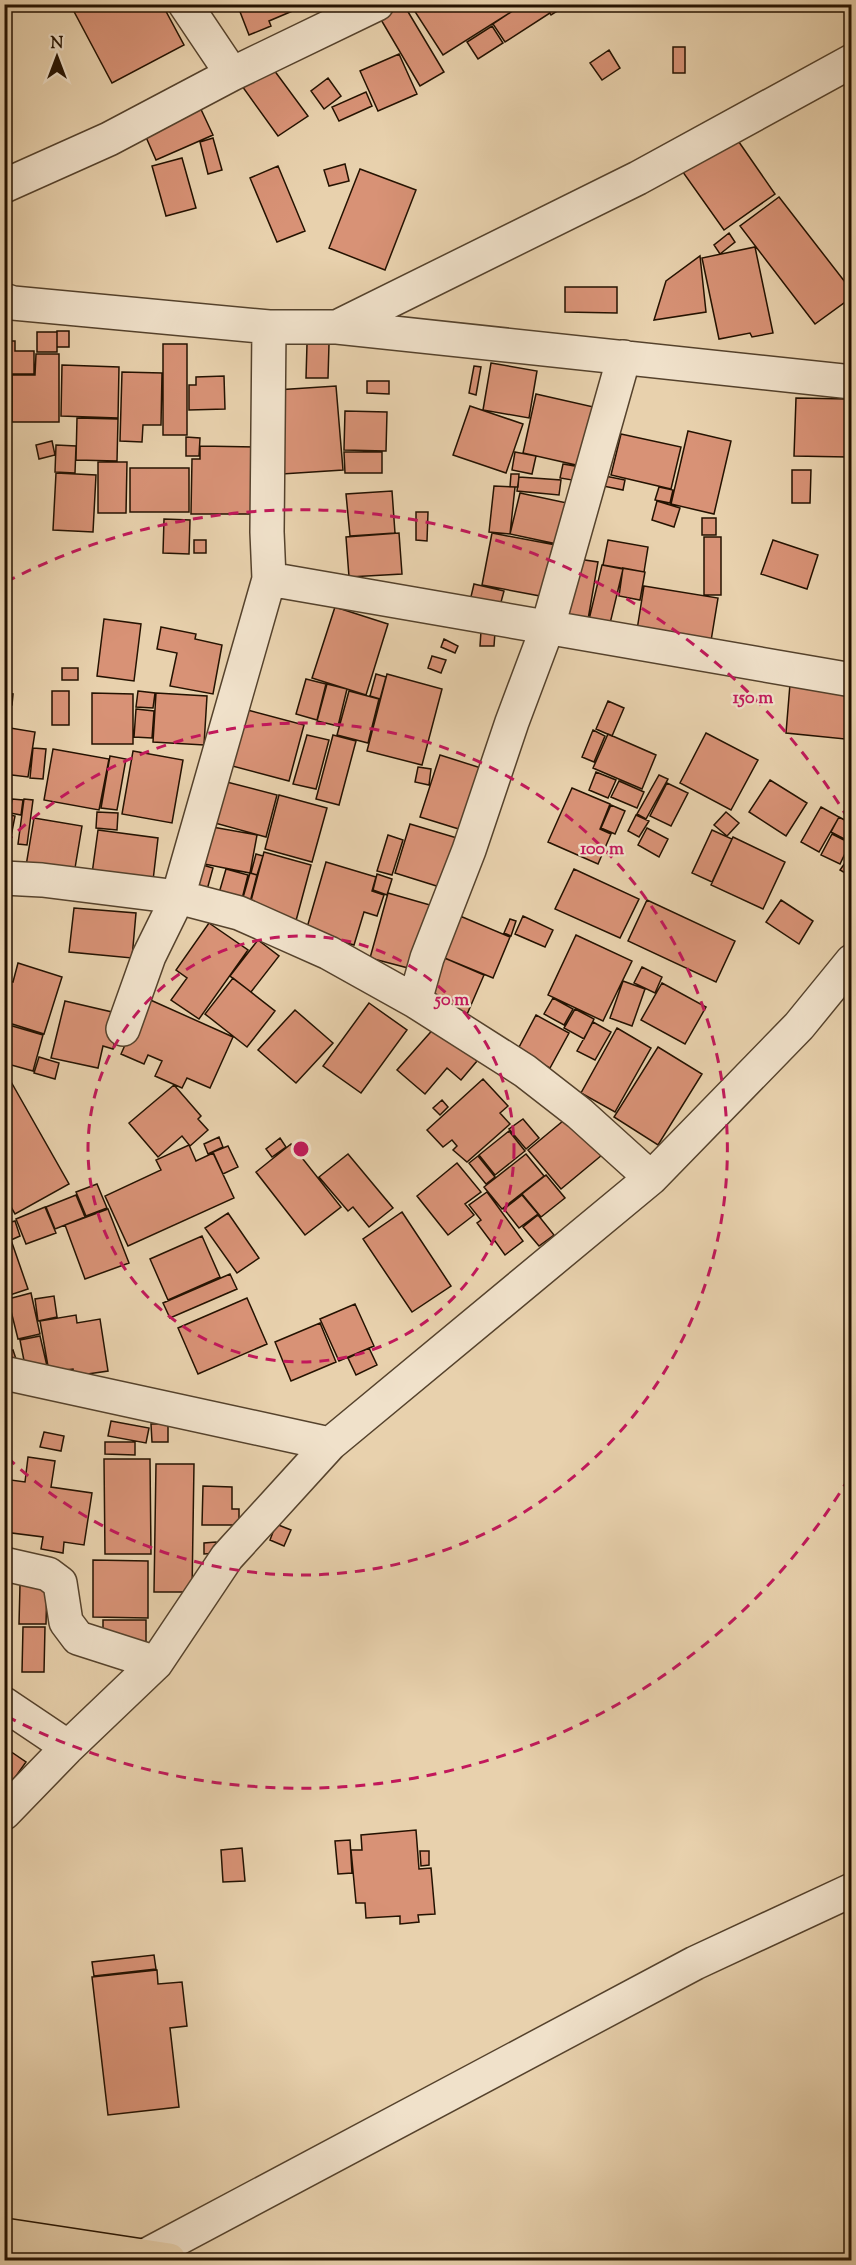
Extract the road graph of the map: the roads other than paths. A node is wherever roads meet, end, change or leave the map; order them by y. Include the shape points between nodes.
1 (185, 4) edge
2 (377, 4) edge
3 (852, 61) edge
4 (232, 74) junction
5 (4, 186) edge
6 (4, 300) edge
7 (269, 327) junction
8 (337, 327) junction
9 (624, 357) junction
10 (852, 382) edge
11 (269, 579) junction
12 (548, 626) junction
13 (852, 680) edge
14 (4, 878) edge
15 (178, 897) junction
16 (852, 961) edge
17 (415, 1000) junction
18 (123, 1029) dead end
19 (651, 1179) junction
20 (4, 1373) edge
21 (330, 1444) junction
22 (4, 1564) edge
23 (156, 1663) junction
24 (4, 1704) edge
25 (68, 1747) junction
26 (4, 1813) edge
27 (852, 1890) edge
28 (4, 2235) edge
29 (156, 2259) edge

1 - 4 street
2 - 4 street
3 - 8 street via 638,178
4 - 5 street via 109,139
6 - 7 street
7 - 8 street
7 - 11 street
8 - 9 street
9 - 10 street
9 - 12 street
11 - 12 street
11 - 15 street
12 - 13 street
12 - 17 street
14 - 15 street
15 - 17 street via 249,917 329,953
15 - 18 street via 149,956
16 - 19 street via 799,1026
17 - 19 street via 525,1071 579,1113
19 - 21 street
20 - 21 street
21 - 23 street via 227,1557
22 - 23 street via 48,1574 60,1583 66,1622 78,1638
23 - 25 street
24 - 25 street
25 - 26 street
27 - 29 street via 695,1963
28 - 29 highway

